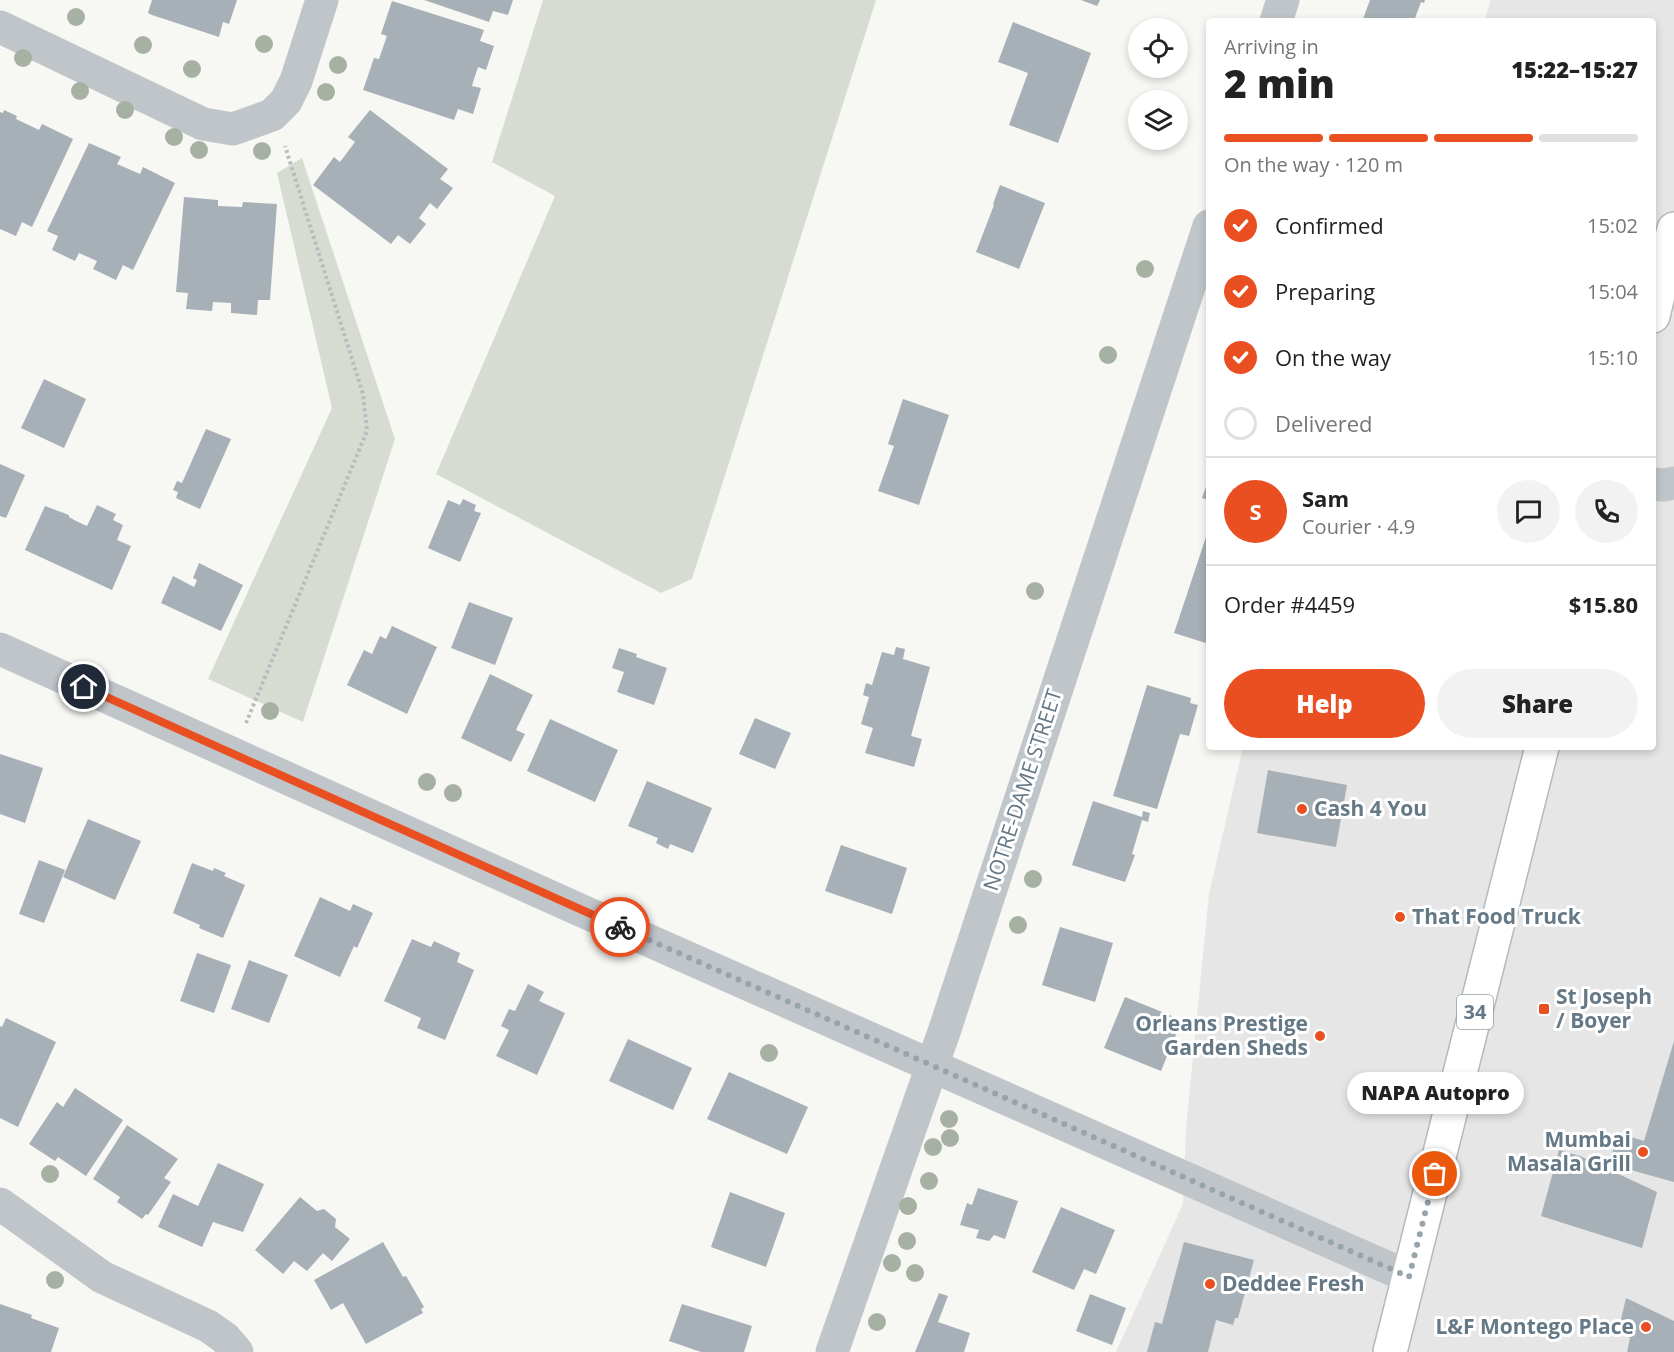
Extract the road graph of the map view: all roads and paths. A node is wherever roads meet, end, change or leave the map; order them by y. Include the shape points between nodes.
1 (322, 0) edge
2 (1283, 0) edge
3 (1277, 18) edge
4 (0, 27) edge
5 (272, 115) junction
6 (1674, 229) edge
7 (1206, 235) edge
8 (1656, 304) edge
9 (1674, 483) edge
10 (1656, 484) edge
11 (0, 650) edge
12 (1541, 750) edge
13 (230, 753) junction
14 (932, 1065) junction
15 (0, 1204) edge
16 (1409, 1277) junction
17 (237, 1352) edge
18 (832, 1352) edge
19 (1390, 1352) edge

1 - 5 street via 296,81 286,101
2 - 3 street
4 - 5 street via 203,124 233,129
5 - 13 path via 283,139 363,394 367,432 244,729
6 - 8 main road
7 - 14 street, NOTRE-DAME STREET
9 - 10 street
11 - 13 street
12 - 16 main road, 34
13 - 14 street
14 - 16 street
14 - 18 street, NOTRE-DAME STREET
15 - 17 street via 102,1277 208,1326
16 - 19 main road, 34

